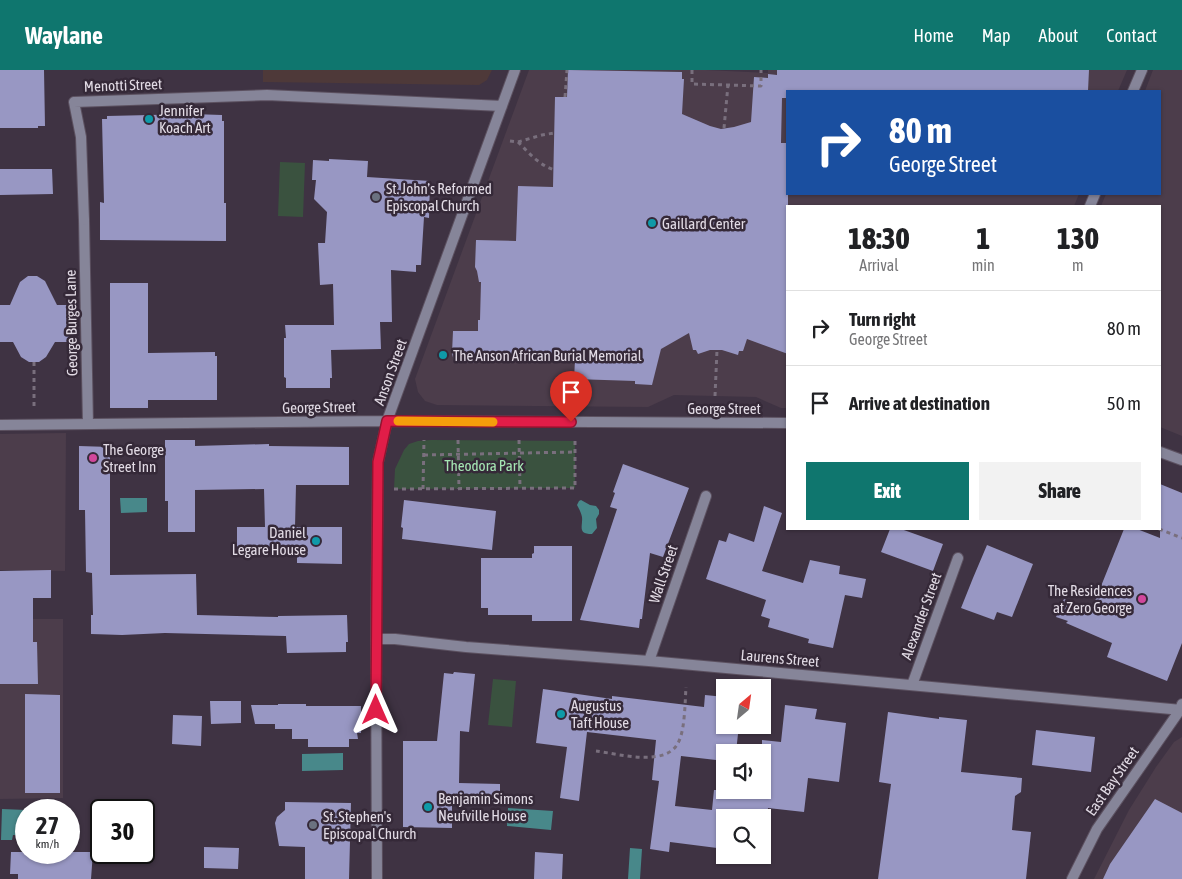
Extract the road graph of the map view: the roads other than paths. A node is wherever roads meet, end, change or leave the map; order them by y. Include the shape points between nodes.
1 (515, 70) edge
2 (1142, 70) edge
3 (1134, 90) edge
4 (502, 106) junction
5 (84, 220) joint
6 (387, 421) junction
7 (786, 423) edge
8 (88, 424) junction
9 (0, 425) edge
10 (1161, 452) edge
11 (1182, 460) edge
12 (706, 496) dead end
13 (958, 558) dead end
14 (376, 639) junction
15 (649, 661) junction
16 (912, 685) junction
17 (1181, 708) edge
18 (377, 879) edge
19 (1072, 879) edge

1 - 4 street, Anson Street
2 - 3 street
4 - 5 street, Menotti Street via 267,95 74,102 81,137
4 - 6 street, Anson Street
5 - 8 street, George Burges Lane
6 - 7 street, George Street
6 - 8 street, George Street
6 - 14 street, Anson Street via 378,462
8 - 9 street, George Street
10 - 11 street
12 - 15 street, Wall Street
13 - 16 street, Alexander Street
14 - 15 street, Laurens Street
14 - 18 street, Anson Street
15 - 16 street, Laurens Street
16 - 17 street, Laurens Street
17 - 19 street, East Bay Street via 1097,829

